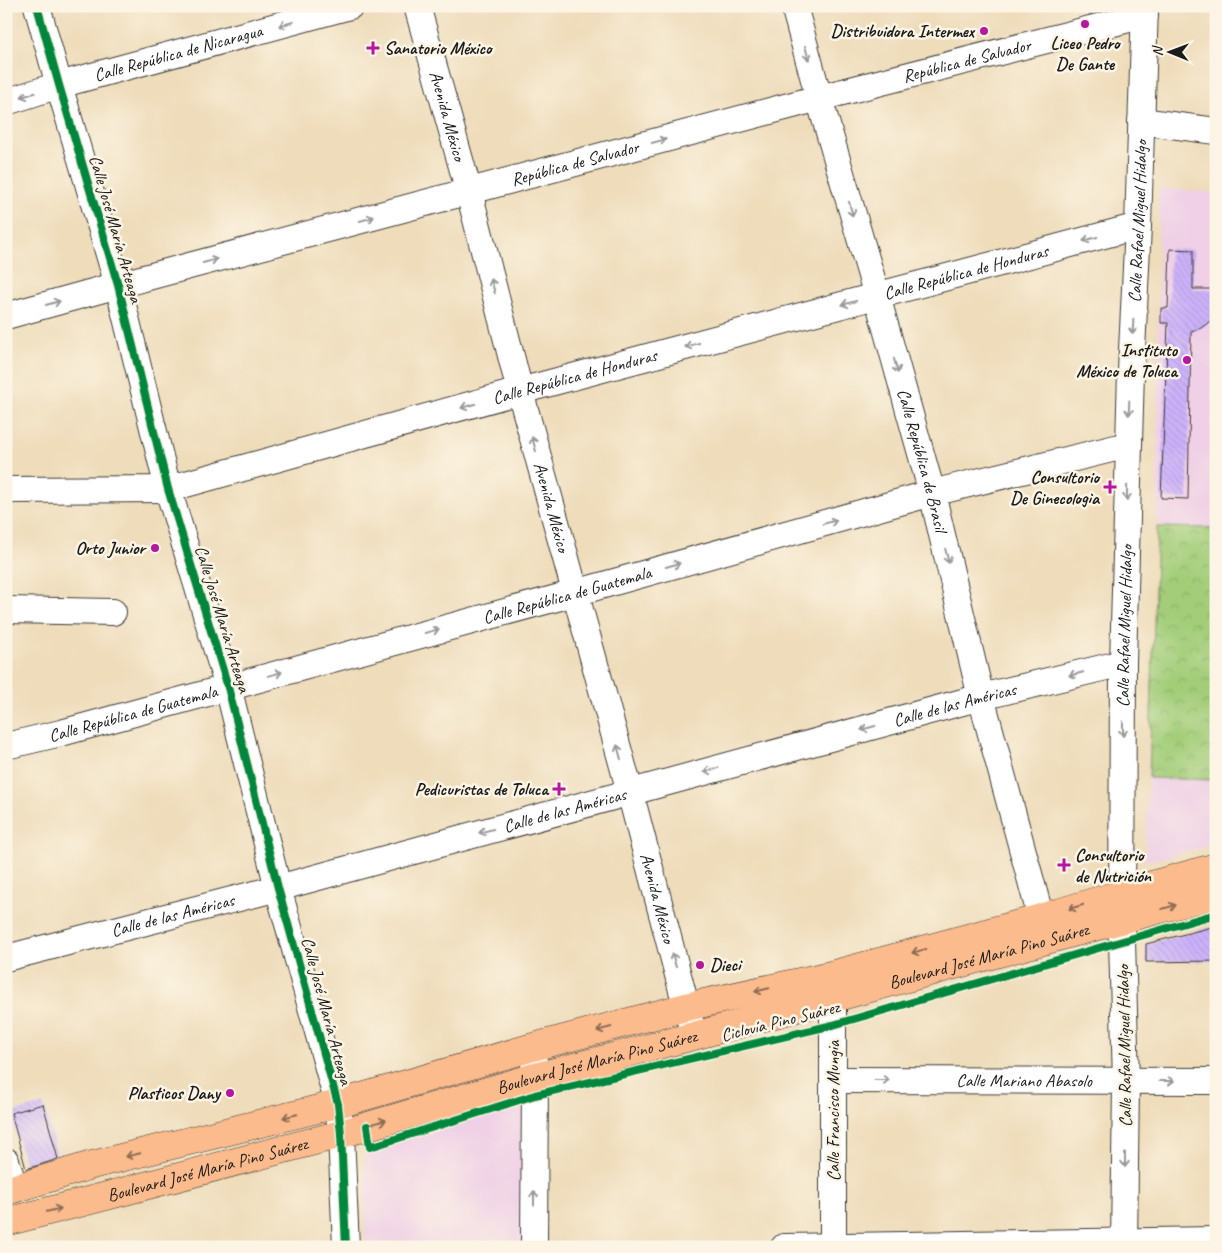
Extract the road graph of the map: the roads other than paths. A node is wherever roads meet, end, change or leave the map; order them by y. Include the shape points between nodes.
1 (38, 6) edge
2 (350, 6) edge
3 (418, 6) edge
4 (794, 6) edge
5 (1145, 11) edge
6 (59, 85) junction
7 (819, 98) junction
8 (6, 102) edge
9 (1141, 121) junction
10 (1216, 131) edge
11 (469, 192) junction
12 (1138, 226) junction
13 (118, 285) junction
14 (877, 296) junction
15 (6, 316) edge
16 (520, 392) junction
17 (1128, 445) junction
18 (168, 489) junction
19 (6, 490) edge
20 (932, 493) junction
21 (575, 593) junction
22 (6, 610) edge
23 (113, 612) dead end
24 (1123, 663) junction
25 (228, 687) junction
26 (981, 697) junction
27 (6, 746) edge
28 (630, 792) junction
29 (1216, 867) edge
30 (278, 888) junction
31 (1216, 894) edge
32 (1123, 906) junction
33 (1042, 918) junction
34 (6, 958) edge
35 (832, 986) junction
36 (686, 1007) junction
37 (694, 1036) junction
38 (533, 1047) junction
39 (535, 1077) junction
40 (833, 1080) junction
41 (1126, 1080) junction
42 (1216, 1080) edge
43 (338, 1104) junction
44 (341, 1134) junction
45 (6, 1161) edge
46 (92, 1166) junction
47 (10, 1190) edge
48 (99, 1198) junction
49 (6, 1222) edge
50 (1216, 1240) edge
51 (1124, 1244) edge
52 (346, 1247) edge
53 (534, 1247) edge
54 (784, 1247) edge
55 (833, 1247) edge

1 - 6 street, Calle José María Arteaga
2 -> 6 street, Calle República de Nicaragua
3 - 11 street, Avenida México
4 -> 7 street, Calle República de Brasil
5 - 7 street, República de Salvador
5 - 9 street, Calle Rafael Miguel Hidalgo
6 -> 8 street, Calle República de Nicaragua
6 - 13 street, Calle José María Arteaga
11 -> 7 street, República de Salvador
7 -> 14 street, Calle República de Brasil
9 - 10 street
9 - 12 street, Calle Rafael Miguel Hidalgo
13 -> 11 street, República de Salvador
16 -> 11 street, Avenida México
12 -> 14 street, Calle República de Honduras
12 -> 17 street, Calle Rafael Miguel Hidalgo
15 -> 13 street, República de Salvador
13 - 18 street, Calle José María Arteaga
14 -> 16 street, Calle República de Honduras
14 -> 20 street, Calle República de Brasil
16 -> 18 street, Calle República de Honduras
21 -> 16 street, Avenida México
17 - 20 street, Calle República de Guatemala
17 -> 24 street, Calle Rafael Miguel Hidalgo
18 - 19 street, Calle República de Honduras
18 - 25 street, Calle José María Arteaga
21 -> 20 street, Calle República de Guatemala
20 -> 26 street, Calle República de Brasil
25 -> 21 street, Calle República de Guatemala
28 -> 21 street, Avenida México
22 - 23 street
24 -> 26 street, Calle de las Américas
24 -> 32 street, Calle Rafael Miguel Hidalgo
25 - 27 street, Calle República de Guatemala
25 - 30 street, Calle José María Arteaga
26 -> 28 street, Calle de las Américas
26 - 33 street, Calle República de Brasil
28 -> 30 street, Calle de las Américas
36 -> 28 street, Avenida México
29 - 32 main road, Boulevard José María Pino Suárez
30 - 34 street, Calle de las Américas
30 - 43 street, Calle José María Arteaga
32 -> 31 main road, Boulevard José María Pino Suárez
32 -> 33 main road, Boulevard José María Pino Suárez
32 - 35 main road, Boulevard José María Pino Suárez
32 - 41 street, Calle Rafael Miguel Hidalgo
33 -> 35 main road, Boulevard José María Pino Suárez
35 -> 36 main road, Boulevard José María Pino Suárez
35 - 37 main road, Boulevard José María Pino Suárez
35 - 40 street, Calle Francisco Mungia
36 - 37 street, Avenida México
36 -> 38 main road, Boulevard José María Pino Suárez
37 - 39 main road, Boulevard José María Pino Suárez
38 - 39 street
38 - 43 main road, Boulevard José María Pino Suárez
44 -> 39 main road, Boulevard José María Pino Suárez
53 -> 39 street
40 -> 41 street, Calle Mariano Abasolo
40 - 55 street, Calle Francisco Mungia
41 -> 42 street, Calle Mariano Abasolo
41 -> 51 street, Calle Rafael Miguel Hidalgo
43 - 44 street, Calle José María Arteaga
43 -> 46 main road, Boulevard José María Pino Suárez
44 - 48 main road, Boulevard José María Pino Suárez
44 - 52 street, Calle José María Arteaga
45 - 47 street
46 - 47 main road, Boulevard José María Pino Suárez
46 - 48 main road
49 -> 48 main road, Boulevard José María Pino Suárez
50 - 51 street
51 - 55 street
54 - 55 street

